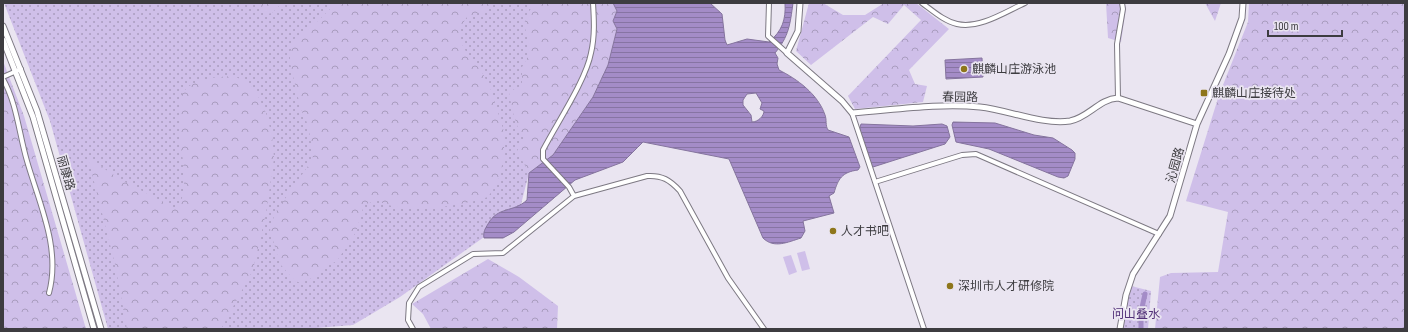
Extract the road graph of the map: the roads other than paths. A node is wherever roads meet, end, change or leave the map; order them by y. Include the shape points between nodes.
1 (593, 3) edge
2 (769, 3) edge
3 (800, 3) edge
4 (922, 3) edge
5 (1025, 3) edge
6 (1122, 3) edge
7 (1243, 3) edge
8 (3, 26) edge
9 (3, 40) edge
10 (787, 53) junction
11 (18, 70) junction
12 (3, 78) edge
13 (1118, 98) junction
14 (852, 113) junction
15 (1197, 124) junction
16 (875, 182) junction
17 (574, 196) junction
18 (1159, 234) junction
19 (49, 293) dead end
20 (94, 329) edge
21 (101, 329) edge
22 (413, 329) edge
23 (764, 329) edge
24 (924, 329) edge
25 (1120, 329) edge

1 - 17 street via 591,53 585,71 543,150 543,159 569,186
2 - 10 street via 768,36
3 - 10 street via 798,31
4 - 5 street via 939,16 958,24 980,23
6 - 13 street via 1117,44
7 - 15 street, 沁园路 via 1242,18 1229,54
8 - 11 street, 丽康路
9 - 11 street, 丽康路
10 - 14 street via 842,101
11 - 12 street
11 - 20 street, 丽康路
11 - 21 street, 丽康路 via 39,117
12 - 19 street via 12,98 48,234 52,273
13 - 14 street, 春园路 via 1107,99 1070,121 1053,121 980,107 951,106
13 - 15 street
14 - 16 street
15 - 18 street, 沁园路 via 1170,216
16 - 18 street via 962,155 976,154
16 - 24 street
17 - 22 street via 503,252 473,254 419,287 409,303 408,320
17 - 23 street via 641,177 658,176 672,182 680,191 728,278
18 - 25 street, 沁园路 via 1133,274

